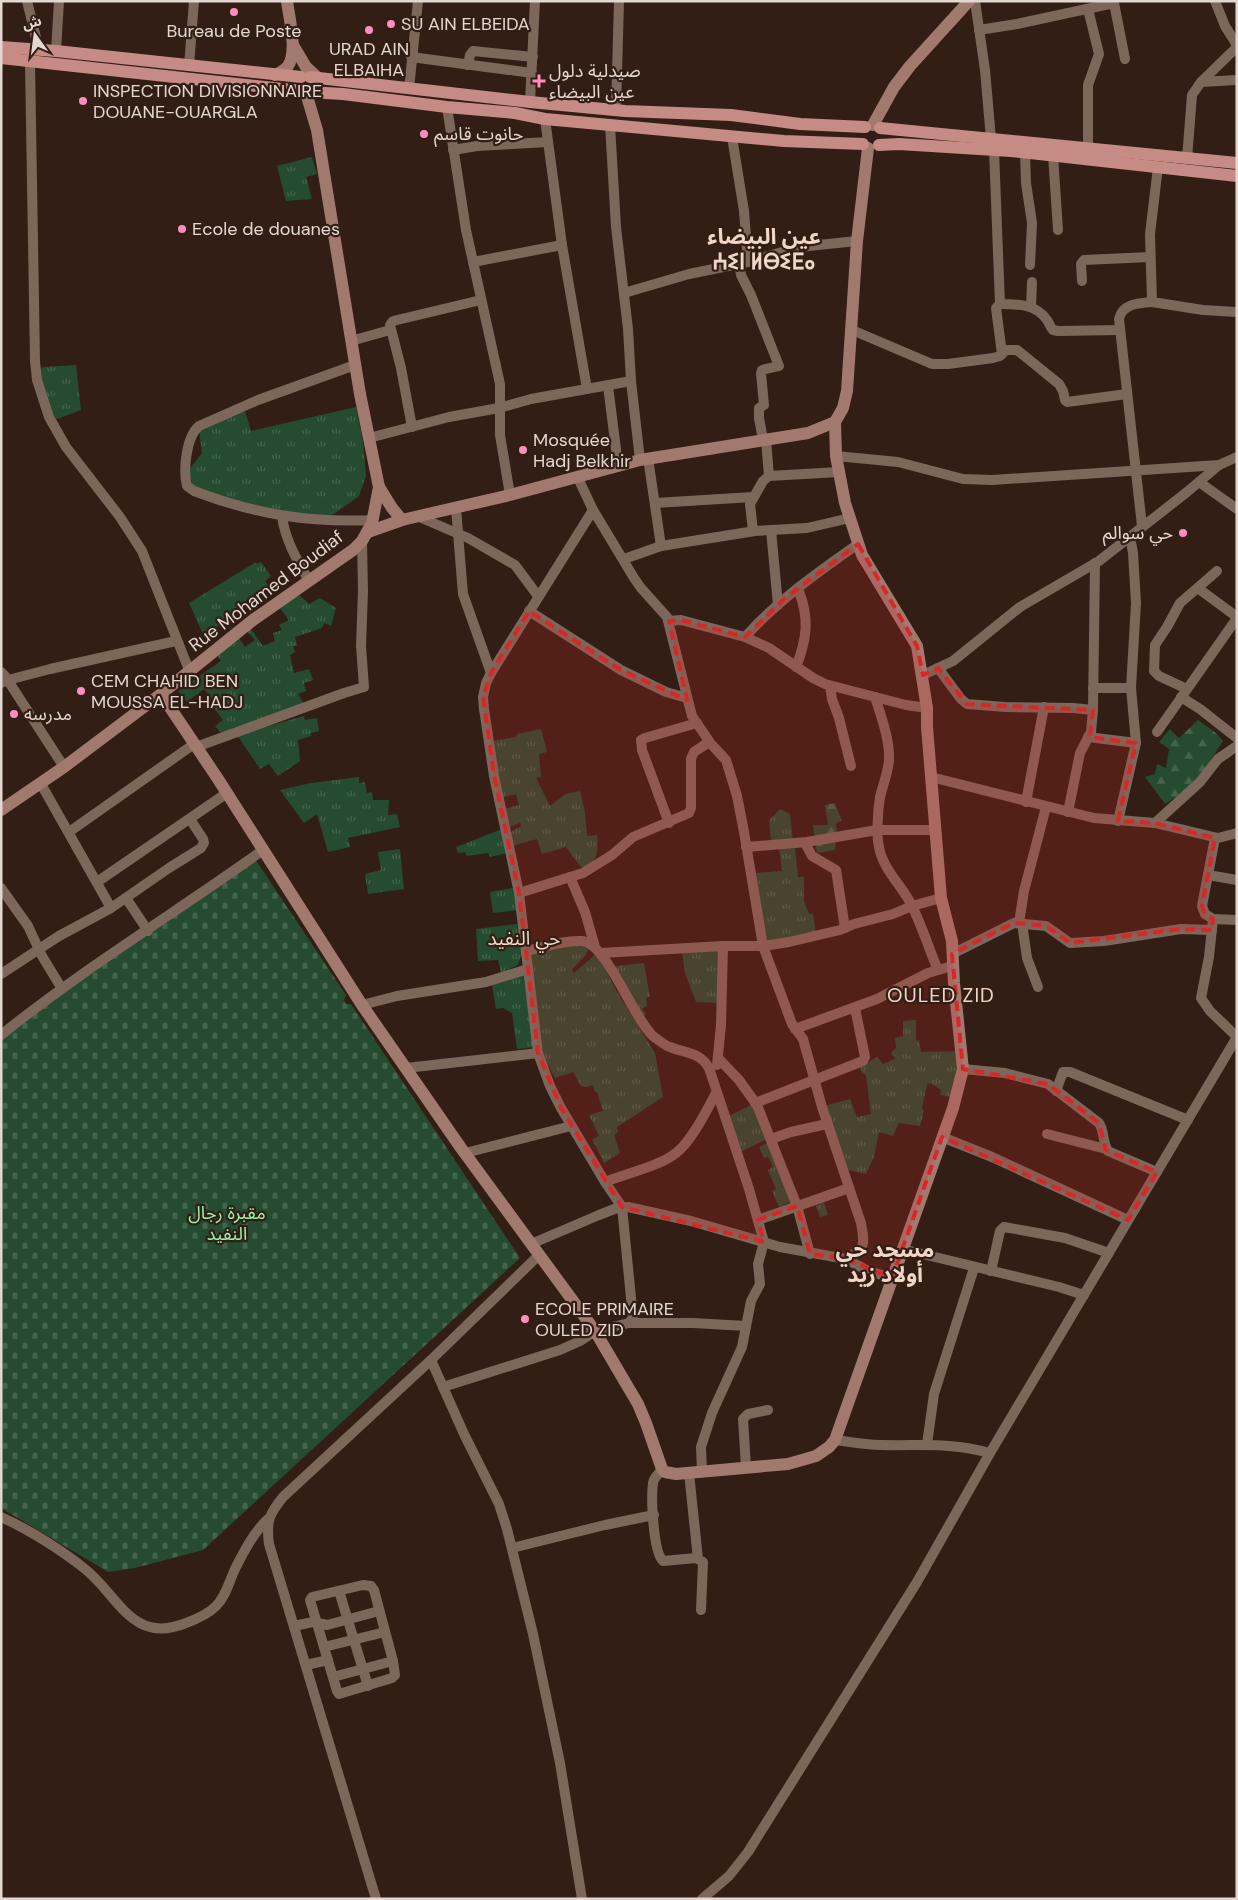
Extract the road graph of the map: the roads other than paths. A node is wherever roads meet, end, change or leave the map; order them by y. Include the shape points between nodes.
1 (59, 1) edge
2 (194, 1) edge
3 (287, 1) edge
4 (418, 1) edge
5 (536, 1) edge
6 (619, 1) edge
7 (969, 1) edge
8 (975, 1) edge
9 (1215, 1) edge
10 (28, 2) edge
11 (1088, 9) junction
12 (979, 30) junction
13 (293, 46) junction
14 (1237, 46) edge
15 (1, 47) edge
16 (39, 50) junction
17 (56, 51) junction
18 (411, 57) junction
19 (533, 57) junction
20 (1, 58) edge
21 (1125, 59) dead end
22 (30, 62) junction
23 (468, 65) junction
24 (189, 66) junction
25 (532, 73) junction
26 (275, 75) junction
27 (310, 77) junction
28 (1237, 80) edge
29 (1201, 82) junction
30 (409, 89) junction
31 (305, 92) junction
32 (530, 102) junction
33 (447, 107) junction
34 (616, 110) junction
35 (545, 119) junction
36 (610, 125) junction
37 (872, 126) junction
38 (732, 137) junction
39 (548, 142) junction
40 (993, 145) junction
41 (870, 146) junction
42 (1088, 149) junction
43 (453, 150) junction
44 (1025, 153) junction
45 (1053, 155) junction
46 (1187, 159) junction
47 (1237, 163) edge
48 (1158, 167) junction
49 (1237, 176) edge
50 (1058, 230) dead end
51 (858, 241) junction
52 (562, 245) junction
53 (1150, 257) junction
54 (473, 262) junction
55 (743, 263) junction
56 (1030, 265) dead end
57 (1082, 281) dead end
58 (1032, 282) dead end
59 (624, 293) junction
60 (481, 300) junction
61 (1152, 302) junction
62 (1000, 304) junction
63 (1031, 307) junction
64 (1237, 312) edge
65 (390, 330) junction
66 (852, 330) junction
67 (1120, 330) junction
68 (351, 341) junction
69 (1002, 354) junction
70 (356, 365) junction
71 (631, 381) junction
72 (608, 386) junction
73 (587, 389) junction
74 (1127, 394) junction
75 (499, 408) junction
76 (835, 422) junction
77 (412, 427) junction
78 (369, 438) junction
79 (764, 440) junction
80 (836, 456) junction
81 (1237, 457) edge
82 (644, 459) junction
83 (1219, 464) junction
84 (618, 466) junction
85 (1136, 469) junction
86 (839, 472) junction
87 (769, 476) junction
88 (578, 478) junction
89 (1199, 482) junction
90 (379, 487) junction
91 (510, 496) junction
92 (753, 497) junction
93 (655, 503) junction
94 (456, 508) junction
95 (1237, 509) edge
96 (593, 510) junction
97 (282, 516) junction
98 (417, 516) junction
99 (850, 518) junction
100 (373, 520) junction
101 (402, 520) junction
102 (1142, 526) junction
103 (770, 530) junction
104 (753, 531) junction
105 (458, 534) junction
106 (1130, 536) junction
107 (365, 537) junction
108 (858, 544) junction
109 (661, 546) junction
110 (624, 559) junction
111 (1095, 563) junction
112 (1218, 571) dead end
113 (309, 581) junction
114 (1199, 588) junction
115 (798, 589) junction
116 (538, 596) junction
117 (778, 605) junction
118 (529, 611) junction
119 (1237, 617) edge
120 (669, 620) junction
121 (745, 637) junction
122 (176, 641) junction
123 (796, 667) junction
124 (938, 668) junction
125 (188, 670) junction
126 (491, 673) junction
127 (923, 674) junction
128 (4, 678) edge
129 (830, 686) junction
130 (1092, 688) junction
131 (1131, 688) junction
132 (1184, 693) junction
133 (161, 694) junction
134 (875, 697) junction
135 (687, 698) junction
136 (1044, 707) junction
137 (927, 708) junction
138 (1093, 710) junction
139 (696, 723) junction
140 (1157, 732) dead end
141 (1088, 736) junction
142 (1237, 738) edge
143 (709, 742) junction
144 (1136, 743) junction
145 (195, 745) junction
146 (1237, 746) edge
147 (851, 766) dead end
148 (64, 767) junction
149 (931, 777) junction
150 (41, 784) junction
151 (227, 794) junction
152 (1026, 802) junction
153 (1046, 807) junction
154 (1, 810) edge
155 (1068, 812) junction
156 (190, 819) junction
157 (1118, 821) junction
158 (669, 822) junction
159 (1155, 823) junction
160 (877, 830) junction
161 (935, 830) junction
162 (69, 832) junction
163 (1237, 833) edge
164 (1215, 838) junction
165 (805, 843) junction
166 (746, 847) junction
167 (263, 850) junction
168 (1208, 875) junction
169 (570, 877) junction
170 (1237, 880) edge
171 (97, 882) junction
172 (1, 888) edge
173 (519, 893) junction
174 (126, 898) junction
175 (941, 898) junction
176 (912, 906) junction
177 (111, 908) junction
178 (1237, 920) edge
179 (1020, 923) junction
180 (1213, 924) junction
181 (845, 928) junction
182 (148, 931) junction
183 (723, 946) junction
184 (763, 946) junction
185 (39, 950) junction
186 (598, 950) junction
187 (526, 951) junction
188 (952, 960) junction
189 (528, 969) junction
190 (938, 970) junction
191 (1, 974) edge
192 (1038, 987) dead end
193 (62, 989) junction
194 (362, 1005) junction
195 (855, 1008) junction
196 (795, 1029) junction
197 (1, 1036) edge
198 (1237, 1037) edge
199 (538, 1053) junction
200 (718, 1058) junction
201 (406, 1068) junction
202 (963, 1068) junction
203 (814, 1080) junction
204 (713, 1081) junction
205 (1056, 1091) junction
206 (716, 1093) junction
207 (755, 1103) junction
208 (1188, 1120) junction
209 (827, 1124) junction
210 (572, 1126) junction
211 (1047, 1134) dead end
212 (942, 1137) junction
213 (771, 1139) junction
214 (1106, 1149) junction
215 (465, 1153) junction
216 (1157, 1172) junction
217 (605, 1182) junction
218 (849, 1188) junction
219 (798, 1206) junction
220 (622, 1207) junction
221 (758, 1220) junction
222 (1128, 1220) junction
223 (764, 1242) junction
224 (531, 1244) junction
225 (902, 1249) junction
226 (1109, 1253) junction
227 (810, 1254) junction
228 (539, 1255) junction
229 (846, 1259) junction
230 (974, 1268) junction
231 (992, 1271) junction
232 (892, 1278) junction
233 (1084, 1295) junction
234 (629, 1323) junction
235 (746, 1326) junction
236 (595, 1331) junction
237 (430, 1360) junction
238 (443, 1387) junction
239 (768, 1410) dead end
240 (835, 1440) junction
241 (927, 1444) junction
242 (990, 1453) junction
243 (746, 1467) junction
244 (662, 1469) junction
245 (695, 1473) junction
246 (654, 1514) junction
247 (1, 1517) edge
248 (268, 1518) junction
249 (512, 1548) junction
250 (698, 1559) junction
251 (339, 1591) junction
252 (701, 1610) dead end
253 (379, 1611) junction
254 (348, 1620) junction
255 (316, 1623) junction
256 (294, 1626) junction
257 (386, 1632) junction
258 (354, 1639) junction
259 (324, 1647) junction
260 (328, 1660) junction
261 (393, 1661) junction
262 (306, 1665) junction
263 (363, 1669) junction
264 (333, 1677) junction
265 (368, 1686) junction
266 (376, 1899) edge
267 (582, 1899) edge
268 (702, 1899) edge

1 - 17 street
2 - 24 street
3 - 13 street
4 - 18 street
5 - 19 street
6 - 34 street
7 - 37 street via 910,66
8 - 12 street
9 - 14 street
10 - 16 street
11 - 12 street
11 - 21 street via 1114,3
11 - 42 street via 1098,54 1088,85
12 - 40 street
13 - 26 street via 290,63
13 - 27 street
14 - 29 street
15 - 16 main road
16 - 17 main road
17 - 24 main road
18 - 23 street
18 - 30 street
19 - 23 street via 473,52
19 - 25 street
20 - 22 main road
22 - 31 main road
22 - 122 street via 34,361 37,380 49,417 66,447 142,551
23 - 25 street
24 - 26 main road
25 - 32 street
26 - 27 main road
27 - 30 main road
27 - 31 main road via 297,84
28 - 29 street
29 - 46 street via 1190,102
30 - 32 main road
31 - 33 main road
31 - 68 street, Rue Mohamed Boudiaf via 317,130
32 - 34 main road
33 - 35 main road
33 - 43 street
34 - 37 main road
35 - 36 main road
35 - 39 street
36 - 38 main road
36 - 59 street
37 - 40 main road
37 - 41 main road via 862,129 860,137
37 - 41 main road via 883,135 882,142
38 - 41 main road
38 - 55 street via 744,211
39 - 43 street
39 - 52 street
40 - 41 main road
40 - 42 main road
40 - 44 main road
40 - 62 street
41 - 51 street
42 - 46 main road
43 - 54 street
44 - 45 main road
44 - 56 street via 1032,223
45 - 48 main road
45 - 50 street
46 - 47 main road
48 - 49 main road
48 - 53 street
51 - 55 street via 811,245
51 - 66 street
52 - 54 street
52 - 73 street
53 - 57 street via 1084,260 1081,264
53 - 61 street
54 - 60 street
55 - 59 street via 689,274
55 - 79 street via 741,274 779,366 761,373 764,405 759,408 759,418
58 - 63 street
59 - 71 street
60 - 65 street via 393,321
60 - 75 street via 500,384
61 - 64 street
61 - 67 street via 1123,309 1119,319
62 - 63 street
62 - 69 street via 996,308
63 - 67 street via 1047,320 1053,330
65 - 68 street
65 - 77 street
66 - 69 street via 932,364 993,358
66 - 76 street via 847,391
67 - 74 street
68 - 70 street, Rue Mohamed Boudiaf
69 - 74 street via 1006,350 1018,350 1058,384 1067,402
70 - 78 street, Rue Mohamed Boudiaf
70 - 97 street via 236,409 199,426 194,432 185,469 189,488
71 - 72 street
71 - 82 street
72 - 73 street
72 - 84 street
73 - 75 street
74 - 85 street
75 - 77 street
75 - 91 street via 503,462
76 - 79 street via 808,433
76 - 80 street
77 - 78 street
78 - 90 street, Rue Mohamed Boudiaf
79 - 82 street
79 - 87 street
80 - 85 street via 898,462 963,479 1011,479
80 - 86 street
81 - 83 street
82 - 84 street
82 - 93 street
83 - 85 street
83 - 89 street
84 - 88 street
85 - 102 street
86 - 87 street
86 - 99 street
87 - 92 street
88 - 91 street
88 - 96 street
89 - 95 street
89 - 102 street
90 - 100 street, Rue Mohamed Boudiaf
90 - 101 street, Rue Mohamed Boudiaf
91 - 94 street
92 - 93 street
92 - 104 street via 750,504
93 - 109 street
94 - 98 street
94 - 105 street
96 - 110 street
96 - 116 street
97 - 100 street via 334,521
97 - 113 street via 291,547
98 - 101 street
98 - 105 street
99 - 103 street via 807,528
99 - 108 street
100 - 107 street, Rue Mohamed Boudiaf
101 - 107 street
102 - 106 street
103 - 104 street
103 - 117 street
104 - 109 street
105 - 116 street via 515,565
105 - 126 street via 463,594
106 - 111 street
106 - 131 street via 1136,603
107 - 113 street, Rue Mohamed Boudiaf via 353,550
107 - 145 street via 361,646 364,687
108 - 115 street
108 - 127 street via 875,579 918,646
109 - 110 street
110 - 120 street via 641,588
111 - 124 street via 1020,607 953,660
111 - 130 street
112 - 114 street
113 - 125 street, Rue Mohamed Boudiaf
114 - 119 street
114 - 132 street via 1180,603 1154,650 1156,674
115 - 117 street
115 - 123 street via 806,622 805,646
116 - 118 street
117 - 121 street
118 - 126 street
118 - 135 street via 622,670 666,692
119 - 132 street
120 - 121 street via 681,620
120 - 135 street
121 - 123 street via 769,648
122 - 125 street
122 - 128 street
123 - 129 street
124 - 127 street
124 - 136 street via 967,704
125 - 133 street, Rue Mohamed Boudiaf
126 - 173 street via 483,697 484,710 494,776
127 - 137 street
128 - 148 street
129 - 134 street
129 - 147 street
130 - 131 street
130 - 138 street
131 - 144 street
132 - 140 street
132 - 142 street
133 - 145 street
133 - 148 street, Rue Mohamed Boudiaf
134 - 137 street
134 - 160 street via 889,755
135 - 139 street
136 - 138 street
136 - 152 street
137 - 149 street
138 - 141 street
139 - 143 street
139 - 158 street via 641,740
141 - 144 street
141 - 155 street via 1080,753
143 - 158 street via 692,756 690,811
143 - 166 street via 726,760
144 - 157 street
145 - 151 street
145 - 162 street
146 - 159 street via 1218,759 1200,782
148 - 150 street, Rue Mohamed Boudiaf
149 - 152 street
149 - 161 street
150 - 154 street, Rue Mohamed Boudiaf
150 - 162 street
151 - 156 street
151 - 167 street
152 - 153 street
153 - 155 street
153 - 179 street via 1024,891
155 - 157 street
156 - 171 street
156 - 174 street via 203,840 203,846
157 - 159 street
158 - 169 street via 634,837 597,866
159 - 164 street
160 - 161 street
160 - 165 street
160 - 176 street via 881,858
161 - 175 street
162 - 171 street
163 - 164 street
164 - 168 street
165 - 166 street
165 - 181 street via 812,856 836,872
166 - 184 street
167 - 182 street
167 - 194 street
168 - 170 street
168 - 180 street via 1202,910
169 - 173 street
169 - 186 street
171 - 177 street
172 - 185 street via 28,926
173 - 187 street
174 - 177 street
174 - 182 street
175 - 176 street
175 - 188 street via 952,941
176 - 181 street
176 - 190 street
177 - 185 street
178 - 180 street
179 - 180 street via 1046,926 1070,943
179 - 188 street via 1004,927
179 - 192 street via 1027,958
180 - 198 street via 1201,998
181 - 184 street
182 - 193 street
183 - 184 street
183 - 186 street
183 - 200 street
184 - 196 street
185 - 191 street
185 - 193 street
186 - 187 street via 582,941
186 - 204 street via 652,1035 668,1047 702,1058
187 - 189 street
188 - 190 street
188 - 202 street
189 - 194 street via 486,982
189 - 199 street
190 - 195 street
193 - 197 street
194 - 201 street
195 - 196 street
195 - 203 street via 864,1059
196 - 203 street via 803,1039
198 - 208 street
199 - 201 street
199 - 210 street via 550,1086
200 - 204 street
200 - 207 street
201 - 215 street
202 - 205 street via 1005,1073 1048,1084
202 - 212 street
203 - 207 street
203 - 209 street
204 - 206 street
205 - 208 street via 1063,1072 1070,1072
205 - 214 street via 1098,1123 1103,1129
206 - 217 street via 676,1154
206 - 221 street
207 - 213 street
208 - 216 street
209 - 213 street
209 - 218 street
210 - 215 street
210 - 217 street
211 - 214 street
212 - 222 street
212 - 225 street
213 - 219 street
214 - 216 street
215 - 224 street
216 - 222 street
217 - 220 street
218 - 219 street
218 - 229 street via 865,1242 859,1251
219 - 221 street
219 - 227 street
220 - 223 street via 691,1221
220 - 224 street
220 - 234 street via 634,1315
221 - 223 street
222 - 226 street
223 - 227 street
223 - 235 street via 758,1264 760,1284 751,1301
224 - 228 street
225 - 230 street
225 - 232 street
226 - 231 street via 1065,1238 1004,1227 1000,1231
226 - 233 street
227 - 229 street
228 - 236 street
228 - 237 street
229 - 232 street via 868,1271
230 - 231 street
230 - 241 street via 934,1394
231 - 233 street
232 - 240 street
233 - 242 street
234 - 235 street
234 - 236 street
235 - 245 street via 740,1355 720,1393
236 - 238 street via 553,1352
236 - 244 street via 638,1404
237 - 238 street
237 - 248 street via 283,1497
238 - 249 street via 499,1504
239 - 243 street via 748,1414 743,1419
240 - 241 street via 869,1445
240 - 243 street via 823,1452 799,1462
241 - 242 street via 970,1447
242 - 268 street via 917,1582 748,1852 730,1876
243 - 245 street
244 - 245 street via 669,1474
244 - 246 street via 654,1482
245 - 250 street
246 - 249 street
246 - 250 street via 660,1559
247 - 248 street via 84,1567 137,1622 170,1628 192,1621 215,1607 256,1532
248 - 256 street via 269,1544
249 - 267 street via 560,1763
250 - 252 street via 704,1564
251 - 253 street via 371,1586
251 - 254 street
251 - 255 street via 311,1598
253 - 254 street
253 - 257 street
254 - 255 street via 327,1625
254 - 258 street
255 - 256 street
255 - 259 street
256 - 262 street
257 - 258 street
257 - 261 street
258 - 259 street
258 - 263 street
259 - 260 street
260 - 262 street
260 - 264 street
261 - 263 street
261 - 265 street via 394,1677
262 - 266 street
263 - 264 street
263 - 265 street
264 - 265 street via 340,1694

